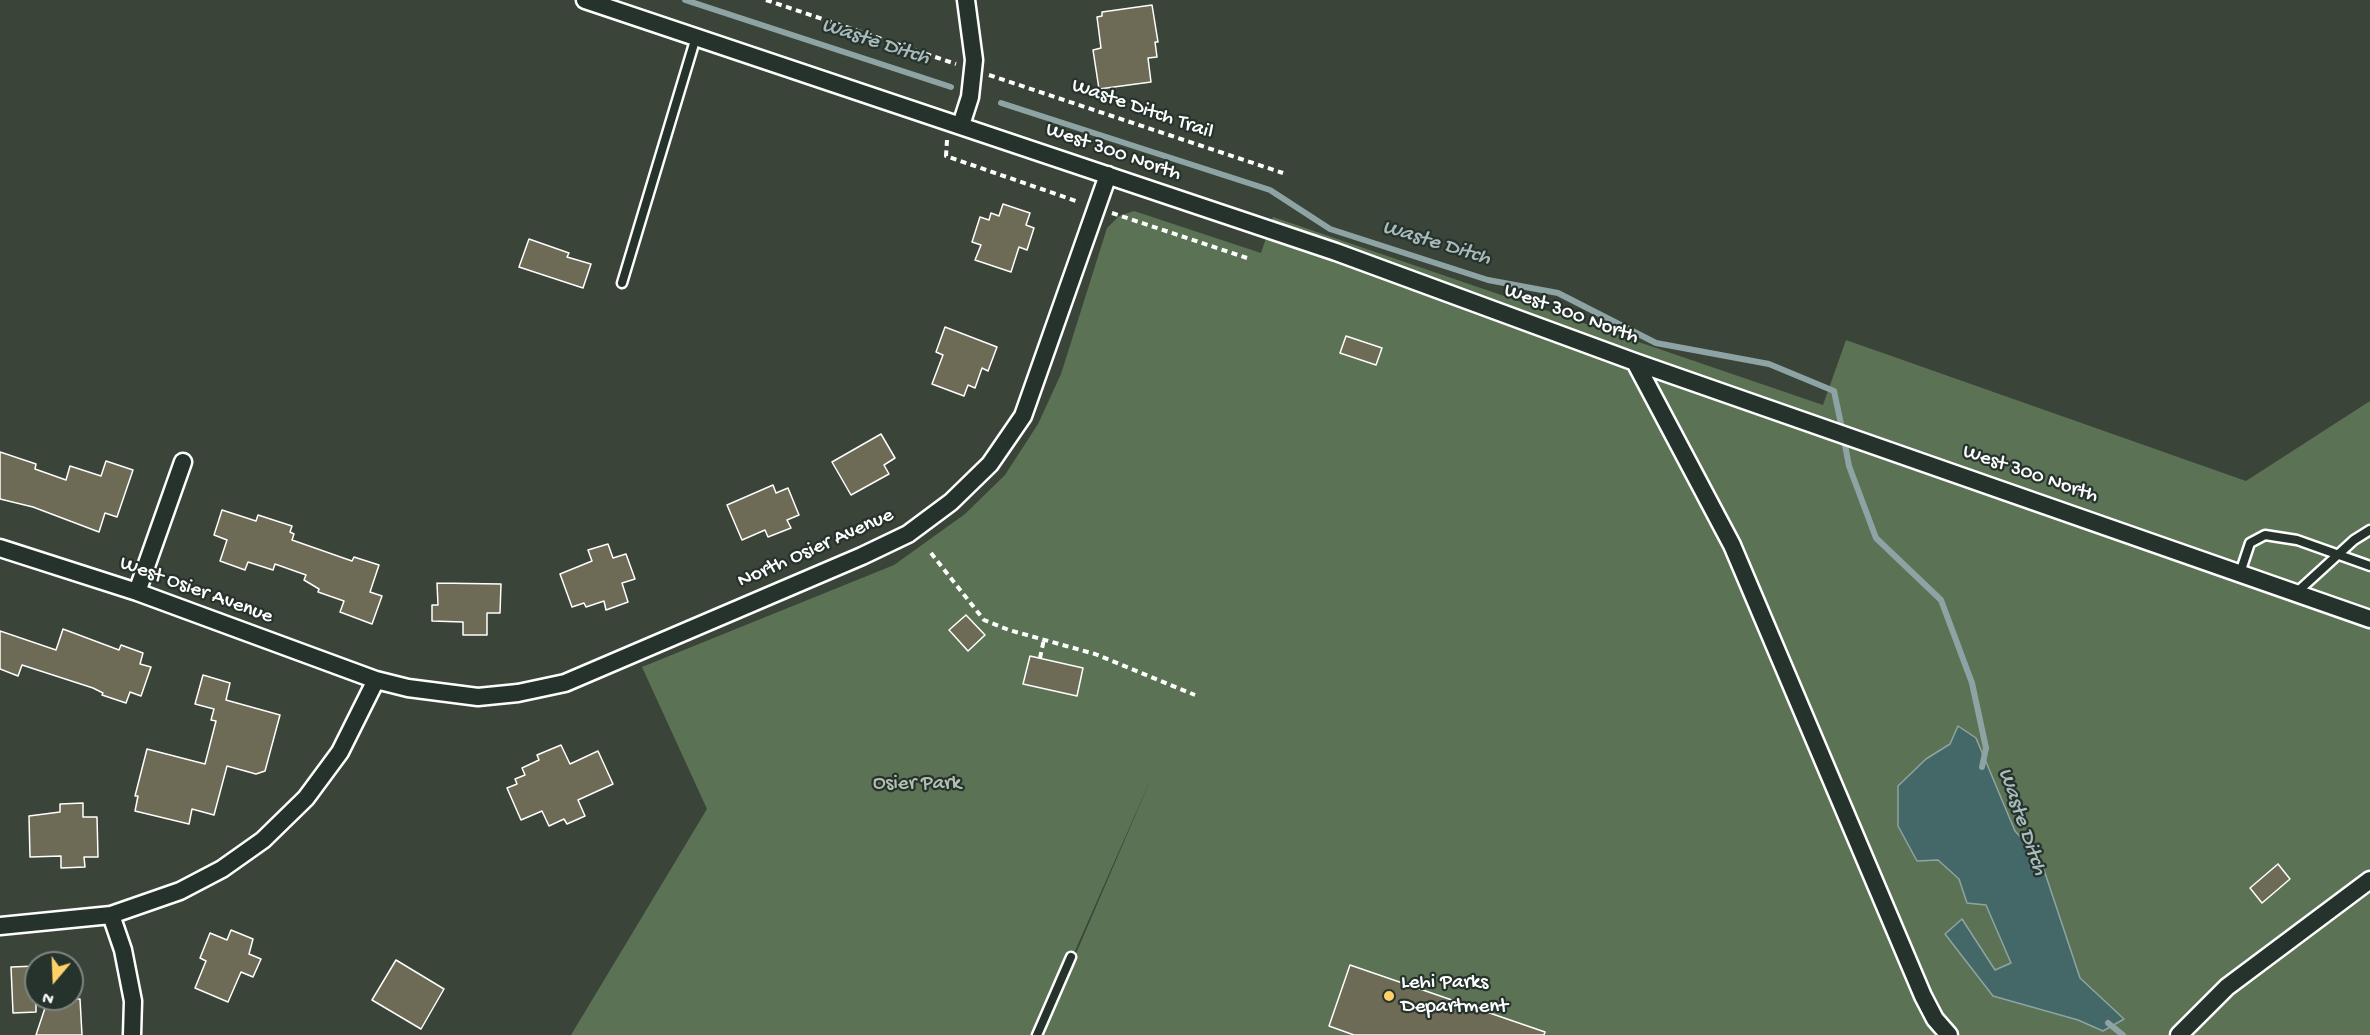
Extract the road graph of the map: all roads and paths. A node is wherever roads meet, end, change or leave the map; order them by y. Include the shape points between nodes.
1 (585, 0) edge
2 (766, 0) edge
3 (966, 0) edge
4 (696, 37) junction
5 (954, 63) dead end
6 (992, 76) dead end
7 (961, 125) junction
8 (946, 156) dead end
9 (1283, 173) dead end
10 (1107, 175) junction
11 (1071, 200) dead end
12 (1119, 216) dead end
13 (1247, 258) dead end
14 (622, 283) dead end
15 (1635, 362) junction
16 (183, 462) dead end
17 (2370, 530) edge
18 (0, 548) edge
19 (931, 553) dead end
20 (2338, 555) junction
21 (2370, 566) edge
22 (2240, 573) junction
23 (138, 592) junction
24 (2296, 593) junction
25 (2370, 619) edge
26 (1044, 639) junction
27 (1040, 658) dead end
28 (376, 680) junction
29 (1195, 695) dead end
30 (2370, 880) edge
31 (111, 915) junction
32 (0, 926) edge
33 (1071, 957) dead end
34 (132, 1035) edge
35 (1037, 1035) edge
36 (1949, 1035) edge
37 (2179, 1035) edge

1 - 4 street, West 300 North
2 - 5 path
3 - 7 street via 974,60 970,97
4 - 7 street, West 300 North
4 - 14 lane
6 - 9 path, Waste Ditch Trail
7 - 10 street, West 300 North
8 - 11 path
10 - 15 street, West 300 North via 1336,252
10 - 28 street, North Osier Avenue via 1023,416 990,464 951,502 908,534 565,683 478,697 440,694
12 - 13 path
15 - 22 street, West 300 North
15 - 36 street via 1732,545 1923,996
16 - 23 street
17 - 20 lane
18 - 23 street, West Osier Avenue
19 - 26 path via 984,620
20 - 21 lane
20 - 22 lane via 2298,540 2265,535 2250,543
20 - 24 lane
22 - 24 street, West 300 North
23 - 28 street, West Osier Avenue
24 - 25 street, West 300 North
26 - 27 path
26 - 29 path via 1095,654
28 - 31 street via 340,752 306,798 263,840 222,870 180,891
30 - 37 street via 2227,987
31 - 32 street
31 - 34 street via 133,1001
33 - 35 lane

